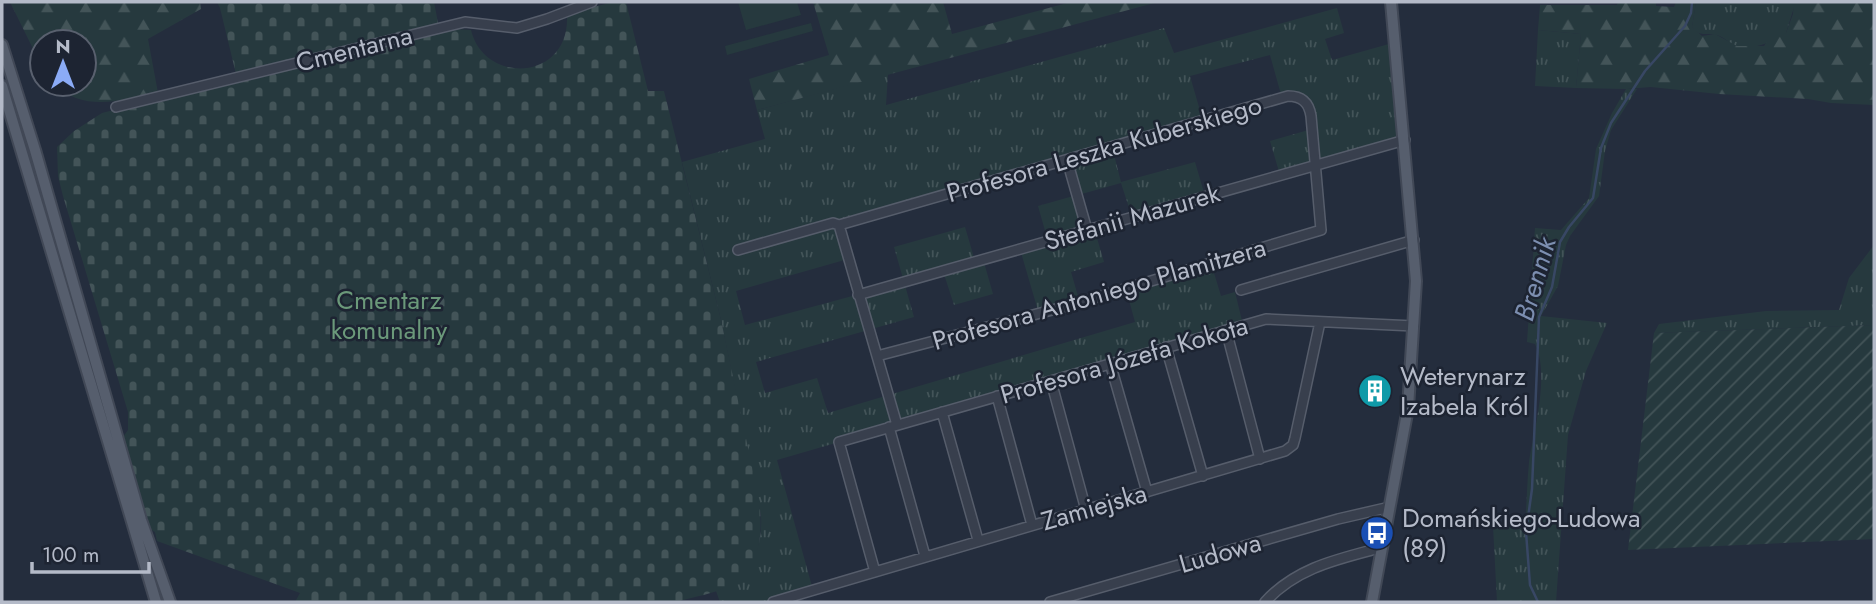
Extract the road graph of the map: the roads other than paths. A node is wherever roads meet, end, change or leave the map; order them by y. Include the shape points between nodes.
1 (592, 2) edge
2 (1391, 2) edge
3 (2, 45) edge
4 (2, 86) edge
5 (116, 107) dead end
6 (1405, 140) junction
7 (1067, 160) junction
8 (1315, 165) junction
9 (839, 225) junction
10 (1087, 230) junction
11 (1414, 240) junction
12 (738, 250) dead end
13 (1241, 290) dead end
14 (859, 295) junction
15 (1320, 322) junction
16 (1414, 326) junction
17 (1226, 330) junction
18 (1166, 347) junction
19 (877, 356) junction
20 (1110, 363) junction
21 (1051, 381) junction
22 (997, 396) junction
23 (942, 412) junction
24 (893, 426) junction
25 (1261, 459) junction
26 (1203, 475) junction
27 (1147, 492) junction
28 (1390, 507) junction
29 (1086, 510) junction
30 (1032, 525) junction
31 (978, 540) junction
32 (1382, 550) junction
33 (925, 556) junction
34 (875, 572) junction
35 (1094, 590) junction
36 (156, 602) edge
37 (170, 602) edge
38 (773, 602) edge
39 (1051, 602) edge
40 (1097, 602) edge
41 (1265, 602) edge
42 (1372, 602) edge

1 - 5 street, Cmentarna via 517,28 465,22
2 - 6 main road
3 - 37 main road via 141,520
4 - 36 main road
6 - 8 street, Stefanii Mazurek
6 - 11 main road
7 - 8 street, Profesora Leszka Kuberskiego via 1293,96 1310,109
7 - 9 street, Profesora Leszka Kuberskiego
7 - 10 street
8 - 10 street, Stefanii Mazurek
8 - 19 street, Profesora Antoniego Plamitzera via 1321,230 1071,306
9 - 12 street, Profesora Leszka Kuberskiego
9 - 14 street
10 - 14 street, Stefanii Mazurek
11 - 13 street
11 - 16 main road
14 - 19 street
15 - 16 street, Profesora Józefa Kokota
15 - 17 street, Profesora Józefa Kokota via 1266,319
15 - 25 street, Zamiejska via 1293,445
16 - 28 main road via 1408,408
17 - 18 street, Profesora Józefa Kokota
17 - 25 street
18 - 20 street, Profesora Józefa Kokota
18 - 26 street
19 - 24 street
20 - 21 street, Profesora Józefa Kokota
20 - 27 street
21 - 22 street, Profesora Józefa Kokota
21 - 29 street
22 - 23 street, Profesora Józefa Kokota
22 - 30 street
23 - 24 street, Profesora Józefa Kokota
23 - 31 street
24 - 33 street
24 - 34 street, Profesora Józefa Kokota via 839,442
25 - 26 street, Zamiejska
26 - 27 street, Zamiejska
27 - 29 street, Zamiejska
28 - 32 main road
28 - 35 street, Ludowa
29 - 30 street, Zamiejska
30 - 31 street, Zamiejska
31 - 33 street, Zamiejska
32 - 41 street via 1317,565
32 - 42 main road
33 - 34 street, Zamiejska
34 - 38 street, Zamiejska
35 - 39 street, Ludowa
35 - 40 street

